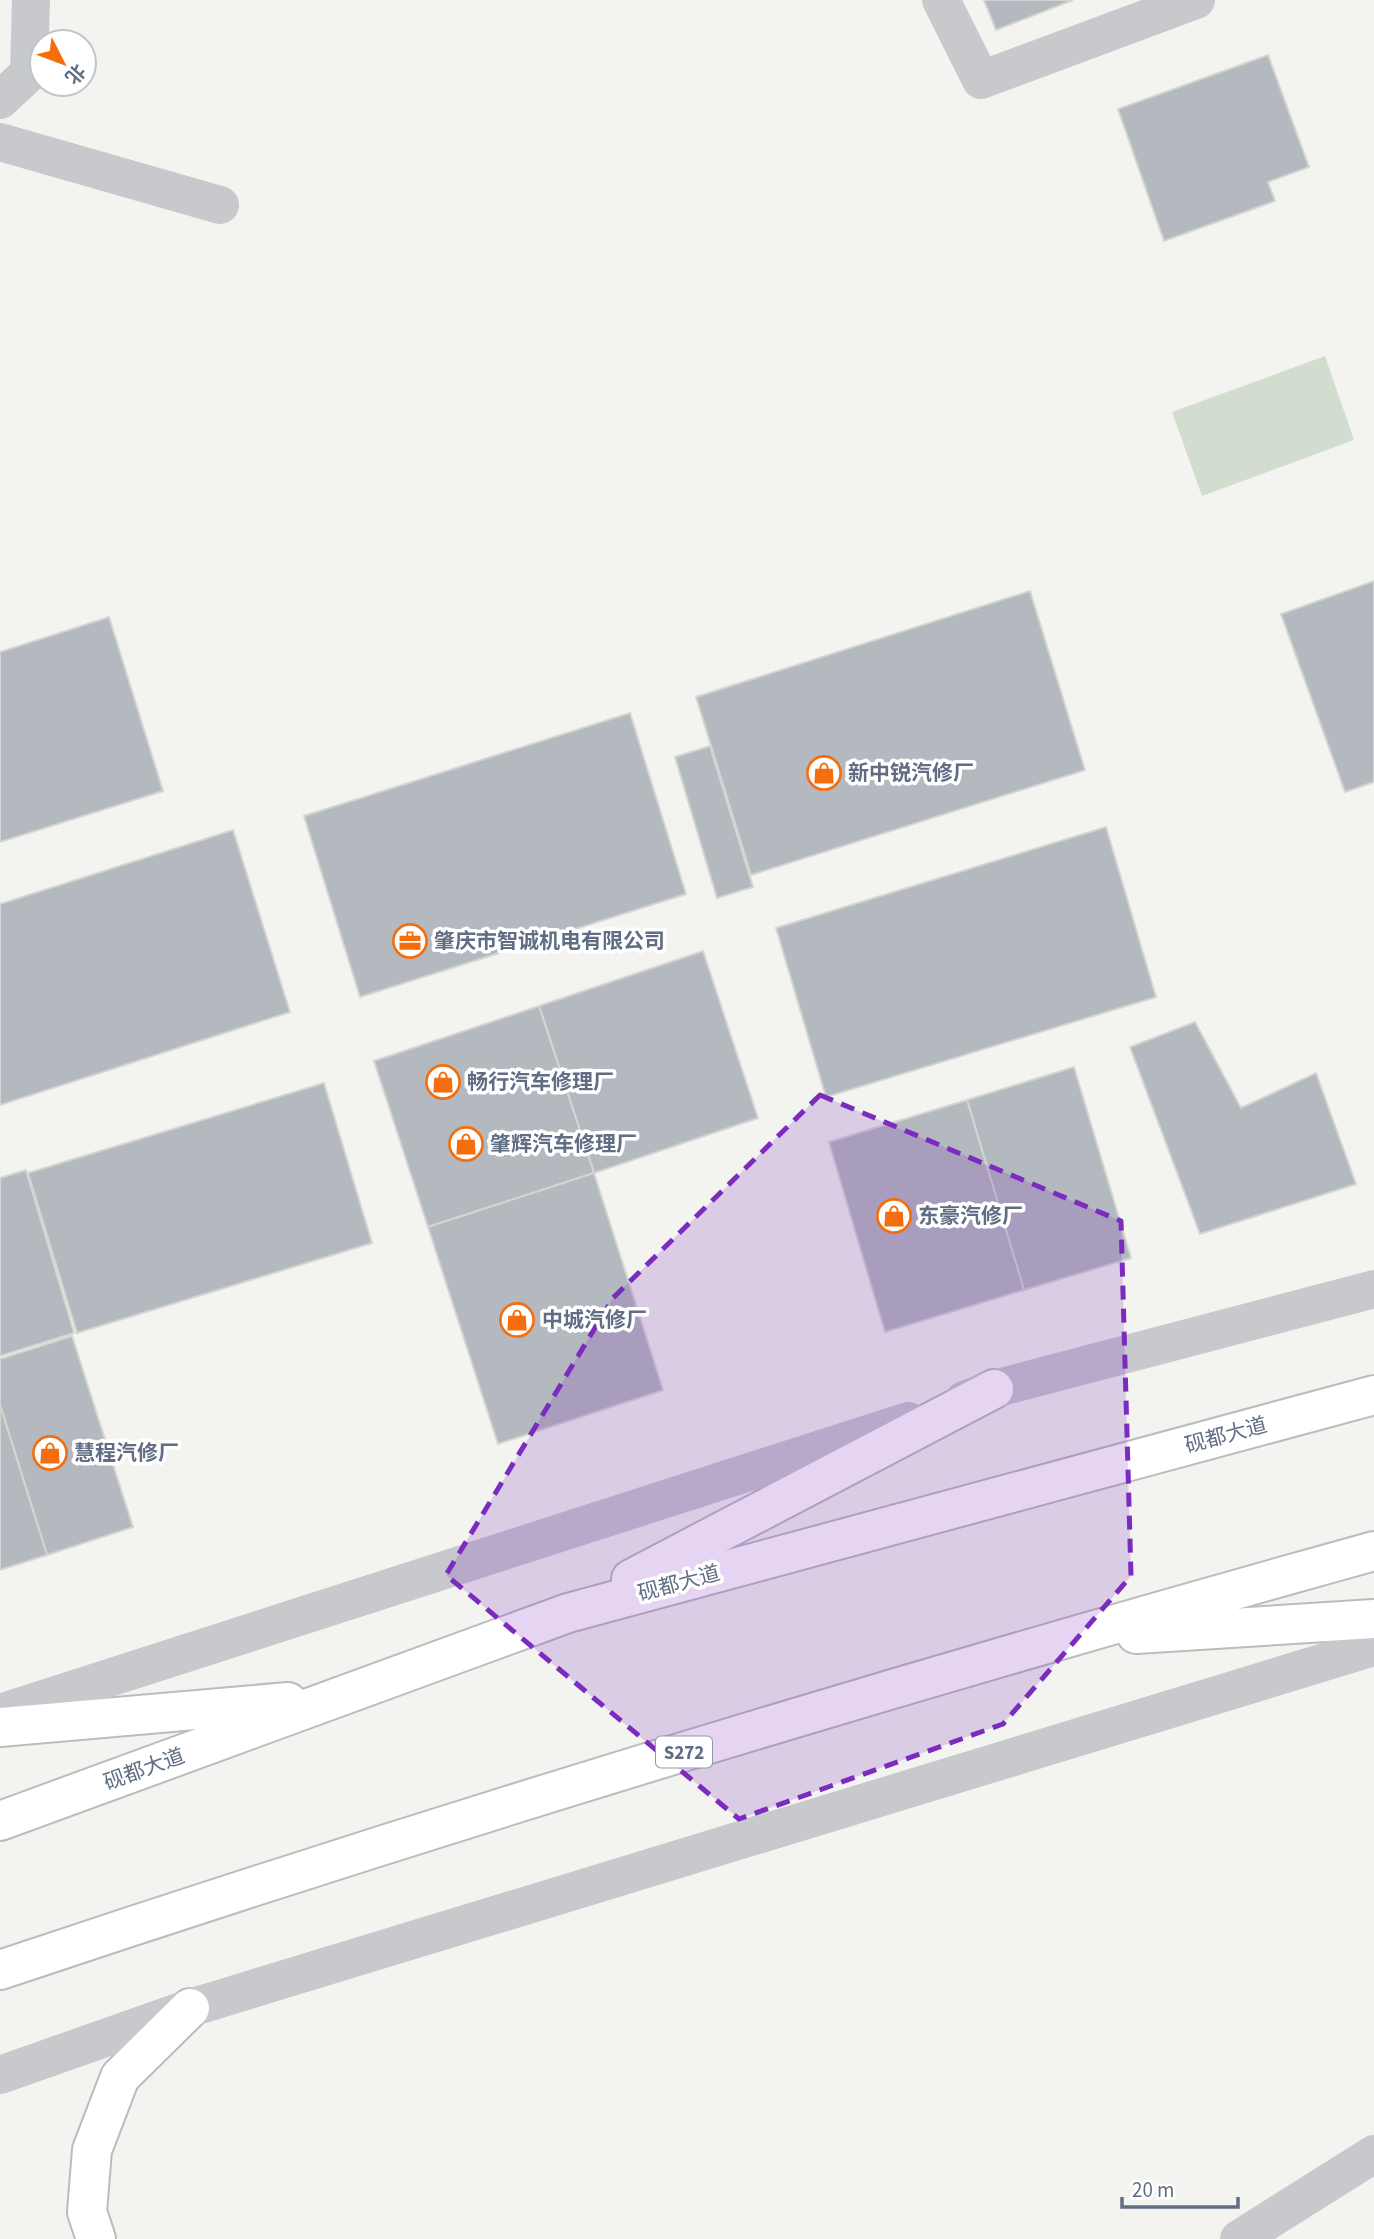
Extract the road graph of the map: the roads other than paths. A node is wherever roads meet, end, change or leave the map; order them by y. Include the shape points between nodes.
1 (31, 0) edge
2 (941, 0) edge
3 (1196, 0) edge
4 (0, 100) edge
5 (0, 142) edge
6 (220, 205) dead end
7 (1374, 1289) edge
8 (994, 1390) junction
9 (1374, 1395) edge
10 (1374, 1551) edge
11 (568, 1613) junction
12 (1374, 1619) edge
13 (1057, 1639) junction
14 (1374, 1647) edge
15 (339, 1698) junction
16 (0, 1713) edge
17 (0, 1727) edge
18 (0, 1821) edge
19 (0, 1970) edge
20 (190, 2008) junction
21 (0, 2075) edge
22 (1374, 2154) edge
23 (1252, 2235) edge
24 (96, 2239) edge

1 - 4 street via 29,73
2 - 3 street via 981,80
5 - 6 street
7 - 8 street
8 - 11 main road
8 - 16 street via 884,1430
9 - 11 main road, 砚都大道
10 - 13 main road, S272
11 - 15 main road, 砚都大道
12 - 13 main road
13 - 19 main road, S272 via 320,1863
14 - 20 street
15 - 17 main road
15 - 18 main road, 砚都大道
20 - 21 street
20 - 24 main road via 120,2077 92,2150 87,2212
22 - 23 street

